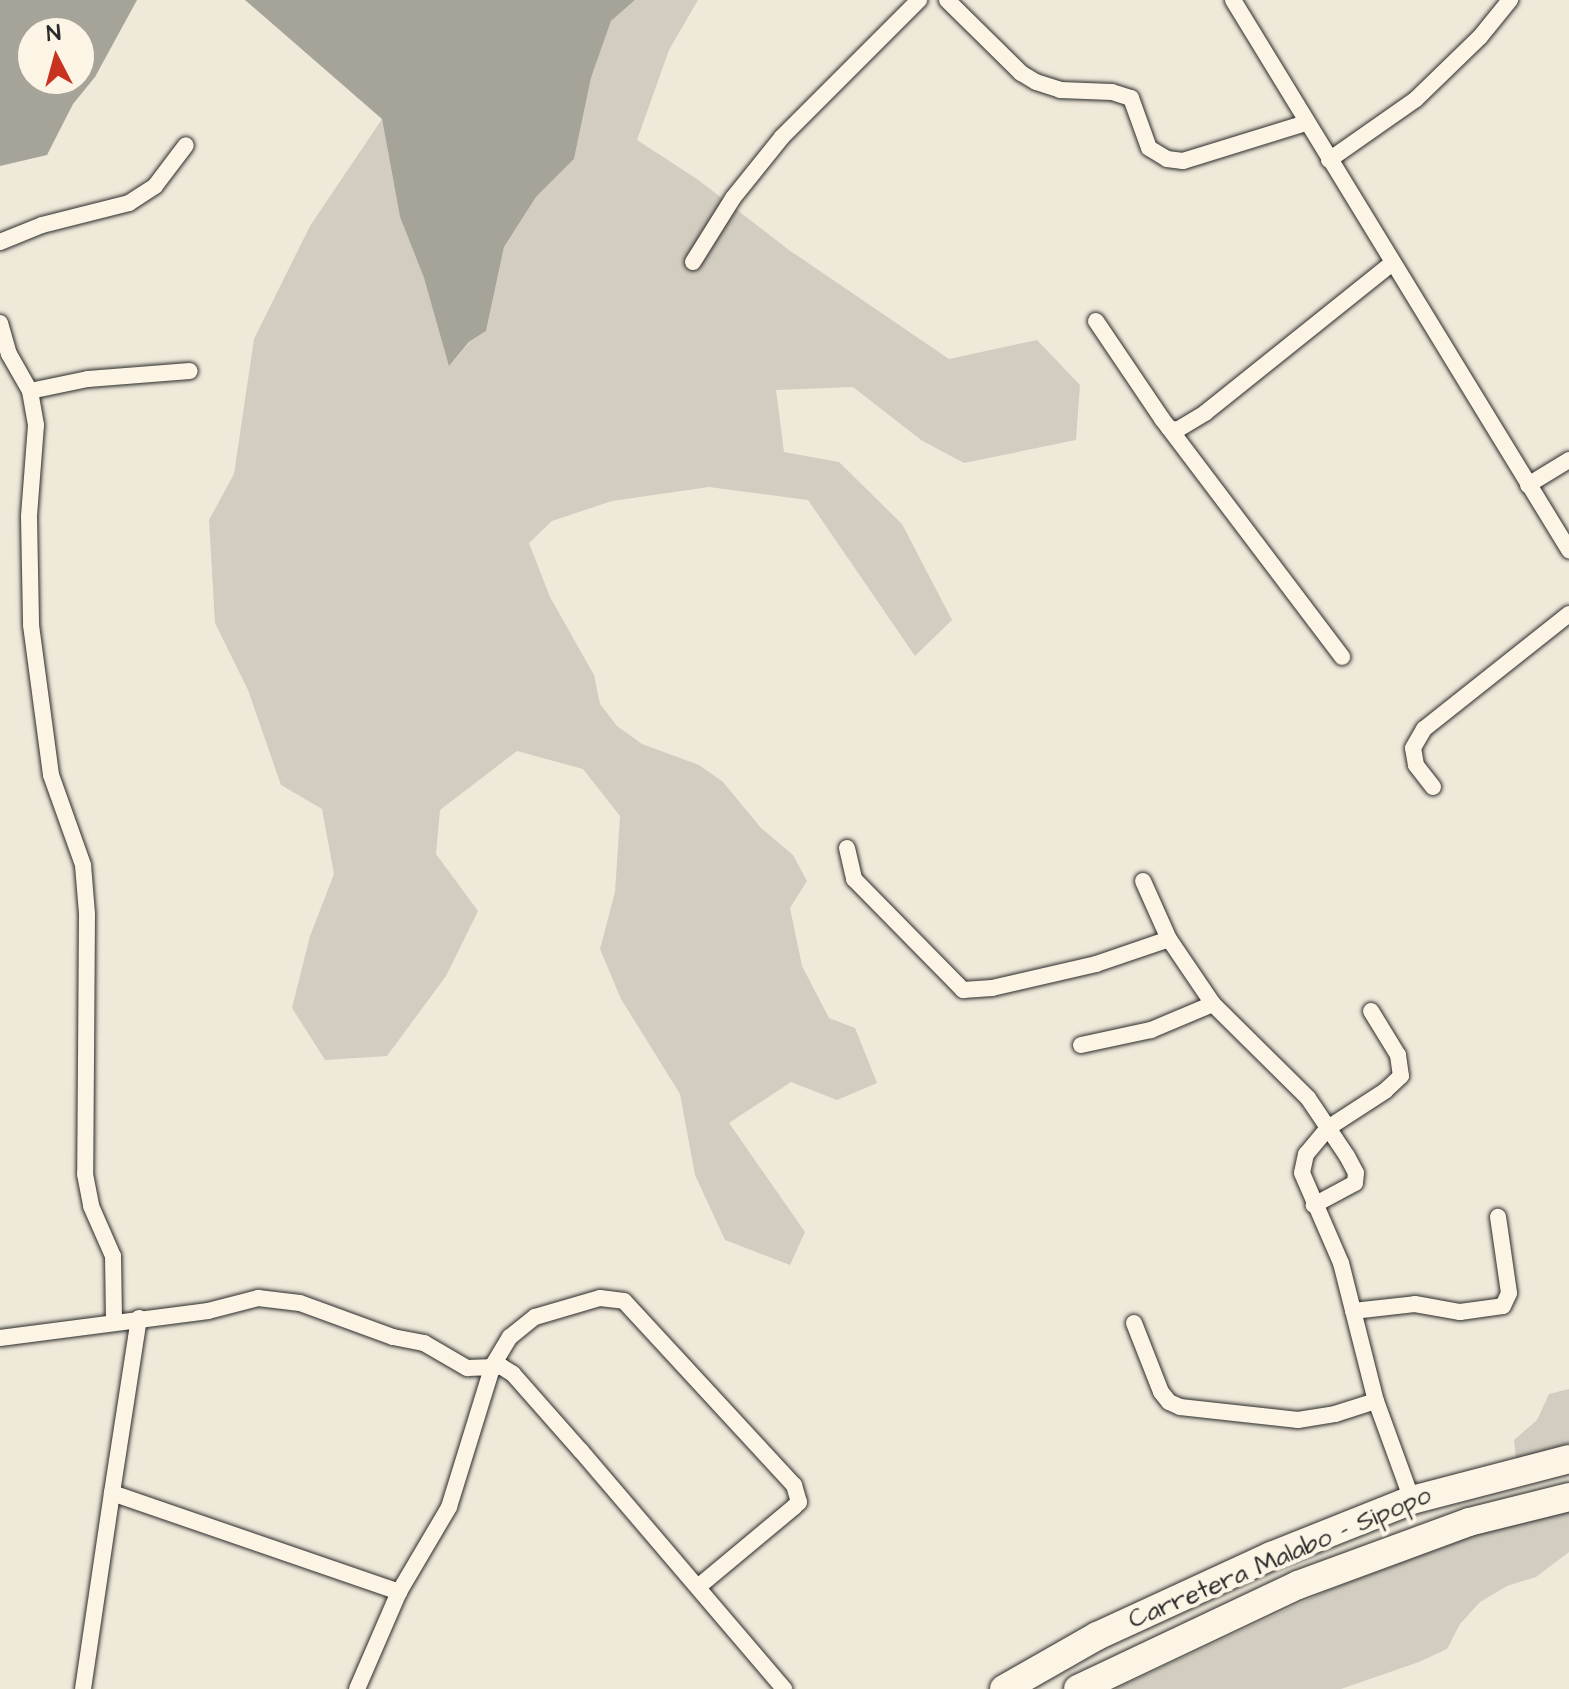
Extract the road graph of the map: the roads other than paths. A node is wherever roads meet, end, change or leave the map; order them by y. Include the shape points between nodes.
1 (919, 0) edge
2 (947, 0) edge
3 (1233, 0) edge
4 (1510, 0) edge
5 (1306, 123) junction
6 (186, 145) dead end
7 (1329, 160) junction
8 (0, 242) edge
9 (693, 262) dead end
10 (1392, 263) junction
11 (1096, 321) dead end
12 (0, 323) edge
13 (190, 371) dead end
14 (30, 391) junction
15 (1169, 428) junction
16 (1569, 460) edge
17 (1528, 485) junction
18 (1569, 550) edge
19 (1569, 614) edge
20 (1342, 657) dead end
21 (1433, 787) dead end
22 (847, 848) dead end
23 (1143, 881) dead end
24 (1169, 939) junction
25 (1213, 1004) junction
26 (1371, 1011) dead end
27 (1081, 1045) dead end
28 (1328, 1128) junction
29 (1314, 1205) junction
30 (1498, 1217) dead end
31 (1353, 1311) junction
32 (139, 1318) junction
33 (114, 1321) junction
34 (1134, 1323) dead end
35 (0, 1338) edge
36 (493, 1365) junction
37 (1376, 1401) junction
38 (1569, 1459) edge
39 (112, 1493) junction
40 (1569, 1497) edge
41 (1412, 1500) junction
42 (698, 1587) junction
43 (399, 1592) junction
44 (83, 1689) edge
45 (357, 1689) edge
46 (784, 1689) edge
47 (1004, 1689) edge
48 (1078, 1689) edge

1 - 9 street via 782,137 733,198
2 - 5 street via 1036,82 1131,98 1149,148 1167,159 1183,161
3 - 5 street
4 - 7 street via 1416,99
5 - 7 street
6 - 8 street via 155,186 129,203 42,225
7 - 10 street
10 - 15 street via 1205,413 1177,430
10 - 17 street
11 - 15 street
12 - 14 street via 9,354
13 - 14 street via 88,379
14 - 33 street via 36,425 29,517 31,625 51,775 83,865 85,1174 91,1206 113,1256
15 - 20 street
16 - 17 street
17 - 18 street
19 - 21 street via 1424,729 1413,748 1416,765
22 - 24 street via 854,879 963,990 1096,964
23 - 24 street
24 - 25 street
25 - 27 street via 1151,1030
25 - 28 street via 1283,1071
26 - 28 street via 1398,1055 1401,1076
28 - 29 street via 1303,1163
28 - 29 street via 1356,1178 1349,1189
29 - 31 street via 1341,1263
30 - 31 street via 1509,1293 1503,1306 1460,1312 1415,1304
31 - 37 street
32 - 33 street
32 - 36 street via 208,1311 258,1298 300,1303 424,1343 467,1368
32 - 39 street
33 - 35 street
34 - 37 street via 1161,1392 1180,1407 1298,1420
36 - 42 street via 513,1374
36 - 42 street via 523,1323 612,1297 624,1301 685,1366 799,1494 794,1507
36 - 43 street via 449,1507
37 - 41 street
38 - 41 highway, Carretera Malabo - Sipopo
39 - 43 street
39 - 44 street
40 - 48 highway, Carretera Malabo - Sipopo via 1469,1522 1298,1585
41 - 47 highway, Carretera Malabo - Sipopo via 1271,1556 1112,1629
42 - 46 street
43 - 45 street

